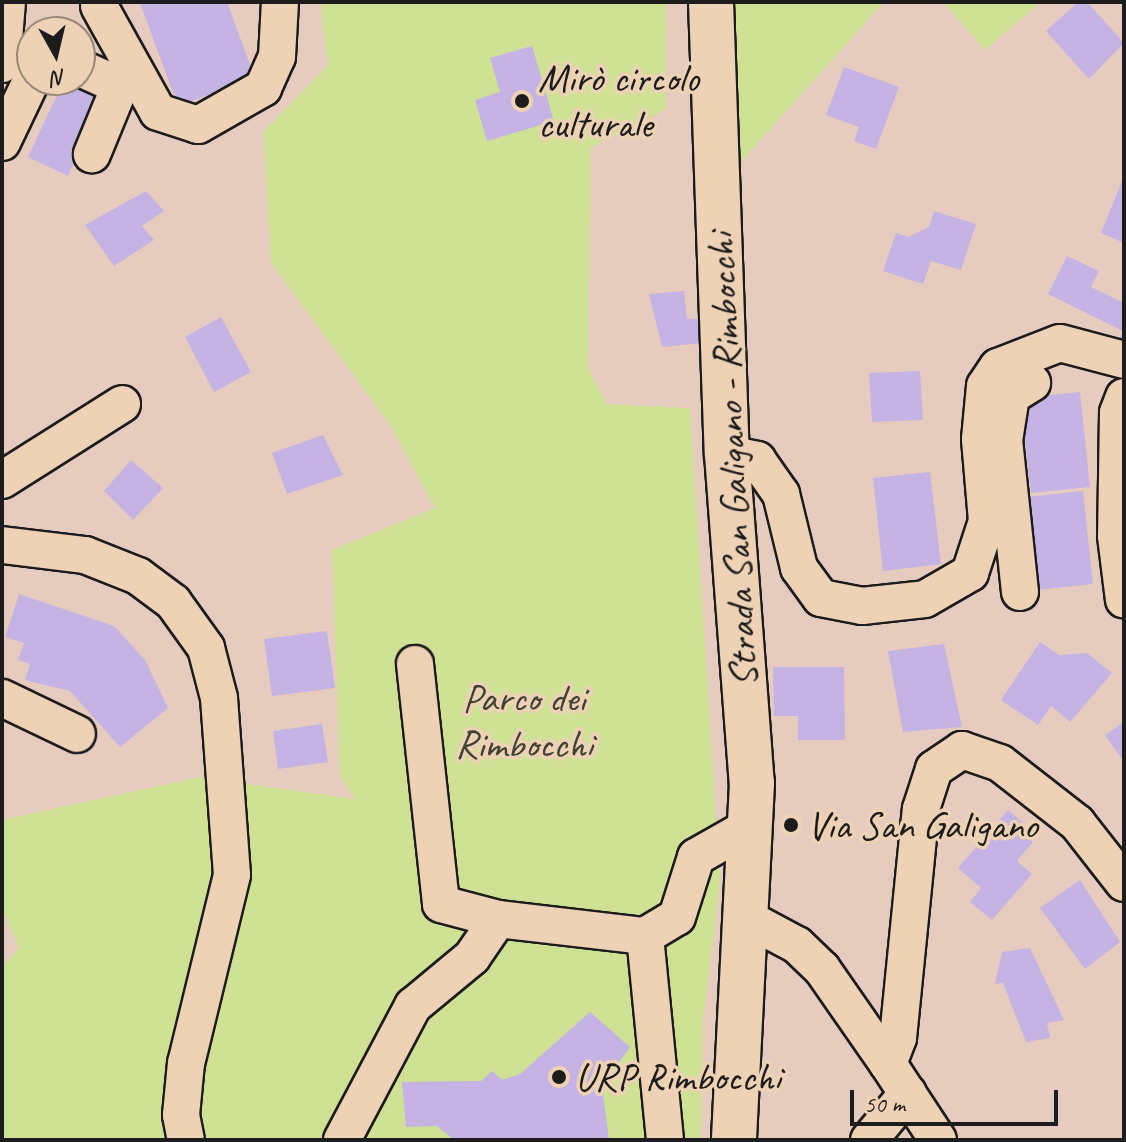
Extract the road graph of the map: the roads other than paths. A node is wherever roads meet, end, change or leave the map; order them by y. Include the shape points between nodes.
1 (7, 2) edge
2 (280, 2) edge
3 (711, 2) edge
4 (99, 6) dead end
5 (2, 64) edge
6 (96, 75) edge
7 (24, 96) edge
8 (2, 142) edge
9 (92, 154) dead end
10 (1124, 360) edge
11 (1032, 383) dead end
12 (1124, 397) edge
13 (122, 404) dead end
14 (992, 440) junction
15 (727, 454) junction
16 (2, 480) edge
17 (2, 545) edge
18 (1020, 592) dead end
19 (1124, 600) edge
20 (415, 664) dead end
21 (2, 698) edge
22 (77, 734) dead end
23 (752, 825) junction
24 (1124, 883) edge
25 (498, 919) junction
26 (748, 919) junction
27 (645, 936) junction
28 (888, 1064) junction
29 (908, 1093) junction
30 (358, 1132) edge
31 (186, 1140) edge
32 (665, 1140) edge
33 (734, 1140) edge
34 (869, 1140) edge
35 (938, 1140) edge

1 - 5 street
2 - 4 street via 277,57 263,88 198,125 158,112
3 - 15 main road, Strada San Galigano - Rimbocchi
6 - 9 street via 120,86
7 - 8 street
10 - 14 street via 1060,343 1017,355 998,367 985,386
11 - 14 street via 1011,396
12 - 19 street via 1118,413 1116,536
13 - 16 street
14 - 15 street via 987,521 970,573 925,599 862,606 821,598 799,568 781,494 757,460
14 - 18 street
15 - 23 main road, Strada San Galigano - Rimbocchi
17 - 31 street via 85,555 138,576 173,602 206,648 219,698 232,875 186,1063 181,1115
20 - 25 street via 441,904
21 - 22 street
23 - 26 main road, Strada San Galigano - Rimbocchi
23 - 27 street via 696,857 677,917
24 - 28 street via 1077,823 1000,763 962,750 934,769 921,809 898,1038
25 - 27 street
25 - 30 street via 472,957 413,1006
26 - 28 street via 797,945 822,969
26 - 33 main road, Strada San Galigano - Rimbocchi
27 - 32 street
28 - 29 street
29 - 34 street
29 - 35 street

